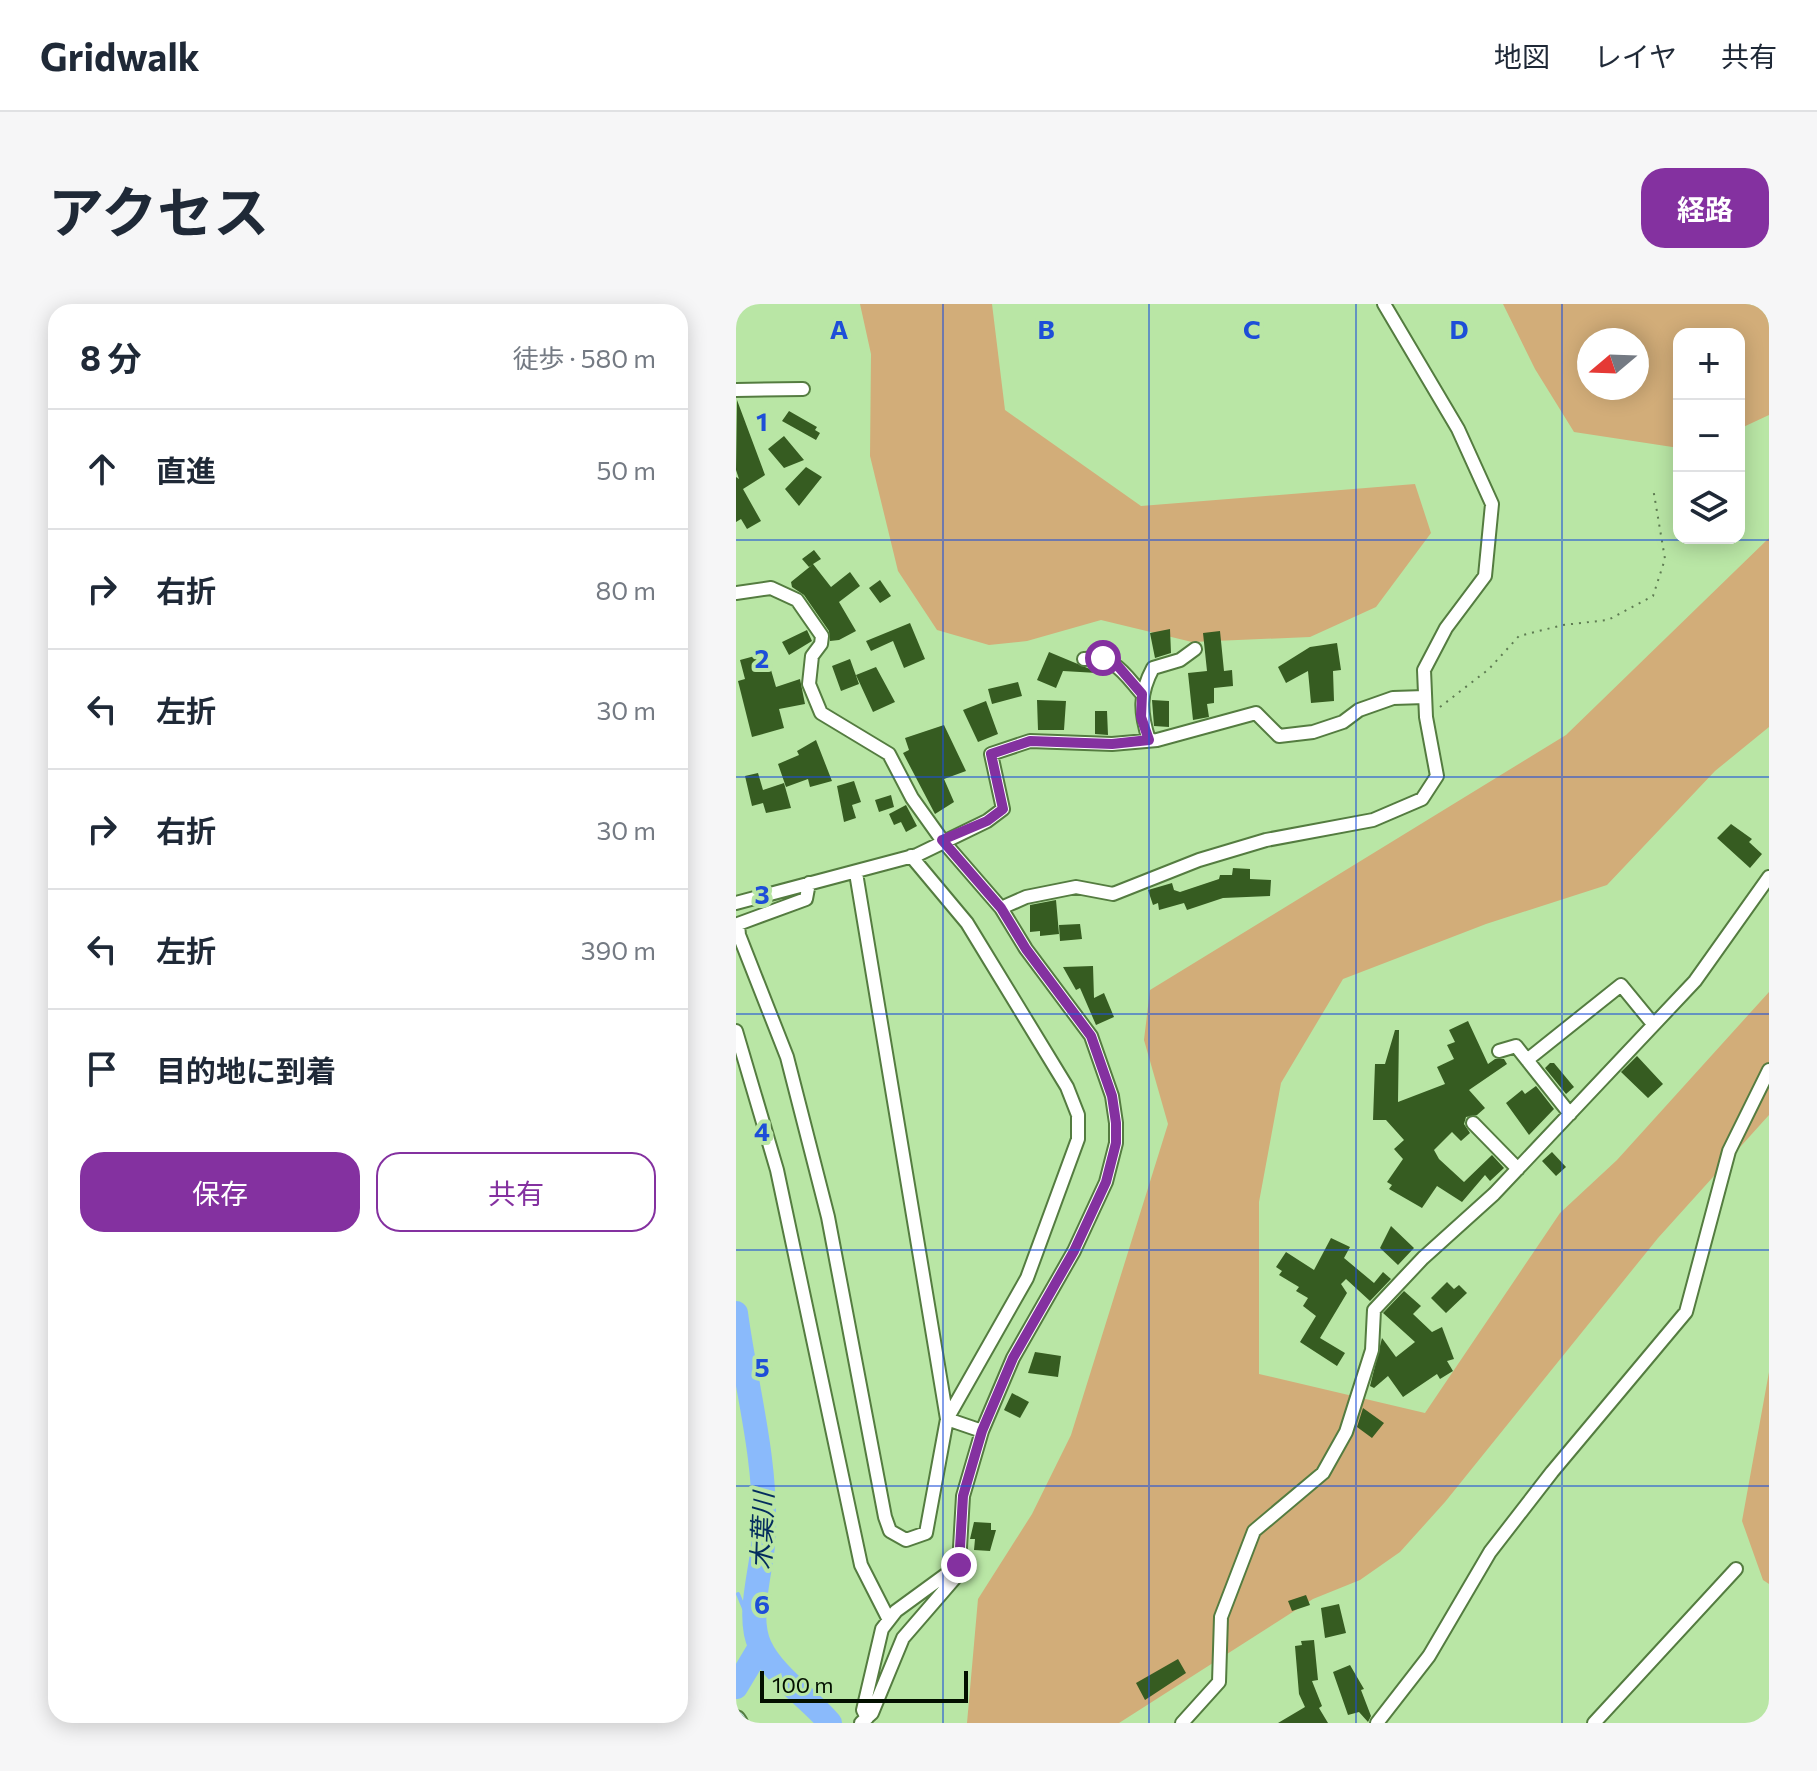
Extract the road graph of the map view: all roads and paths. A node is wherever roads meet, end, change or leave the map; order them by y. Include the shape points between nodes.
1 (1384, 304) edge
2 (803, 389) dead end
3 (736, 390) edge
4 (1653, 488) dead end
5 (736, 593) edge
6 (1195, 649) dead end
7 (1084, 659) dead end
8 (1142, 694) junction
9 (1425, 697) junction
10 (1426, 717) junction
11 (1149, 740) junction
12 (942, 840) junction
13 (911, 856) junction
14 (856, 873) junction
15 (1769, 877) edge
16 (809, 883) junction
17 (736, 903) edge
18 (1001, 908) junction
19 (1653, 1024) junction
20 (736, 1031) edge
21 (1499, 1051) dead end
22 (1527, 1060) junction
23 (1769, 1070) edge
24 (1570, 1114) junction
25 (1473, 1123) dead end
26 (1518, 1169) junction
27 (947, 1419) junction
28 (982, 1431) junction
29 (959, 1565) junction
30 (1736, 1569) dead end
31 (889, 1620) junction
32 (864, 1721) edge
33 (1182, 1723) edge
34 (1377, 1723) edge
35 (1594, 1723) edge

1 - 9 street via 1458,429 1492,504 1485,576 1446,628 1424,670
2 - 3 street
4 - 10 path via 1665,559 1653,596 1608,620 1519,636 1489,669
5 - 12 street via 771,588 797,600 822,636 812,656 809,684 821,713 889,754
6 - 8 street via 1153,668
7 - 8 street via 1103,658 1117,665
8 - 11 street via 1141,717
9 - 10 street
9 - 11 street via 1393,698 1313,732 1279,736 1256,713
10 - 18 street via 1437,776 1422,799 1373,820 1266,840 1199,860 1113,894 1076,887
11 - 12 street via 1030,741 991,754 1003,809
12 - 13 street
12 - 18 street
13 - 14 street
13 - 27 street via 967,923 1067,1087 1078,1115 1078,1139 1027,1278
14 - 16 street
14 - 27 street
15 - 19 street via 1695,981
16 - 17 street
16 - 27 street via 806,899 738,924 739,935 787,1057 828,1217 885,1517 890,1531 906,1540 926,1533
18 - 28 street via 1091,1036 1112,1096 1116,1143 1100,1196 1013,1358
19 - 22 street via 1621,985
19 - 24 street
20 - 31 street via 777,1170 861,1565
21 - 22 street via 1516,1046
22 - 24 street
23 - 34 street via 1729,1151 1686,1312 1490,1552 1429,1656
24 - 26 street
25 - 26 street
26 - 33 street via 1374,1310 1372,1350 1346,1432 1323,1473 1254,1531 1221,1617 1219,1682
27 - 28 street
28 - 29 street via 963,1496
29 - 31 street
29 - 32 street via 954,1579 903,1638
30 - 35 street
31 - 32 street via 882,1629

